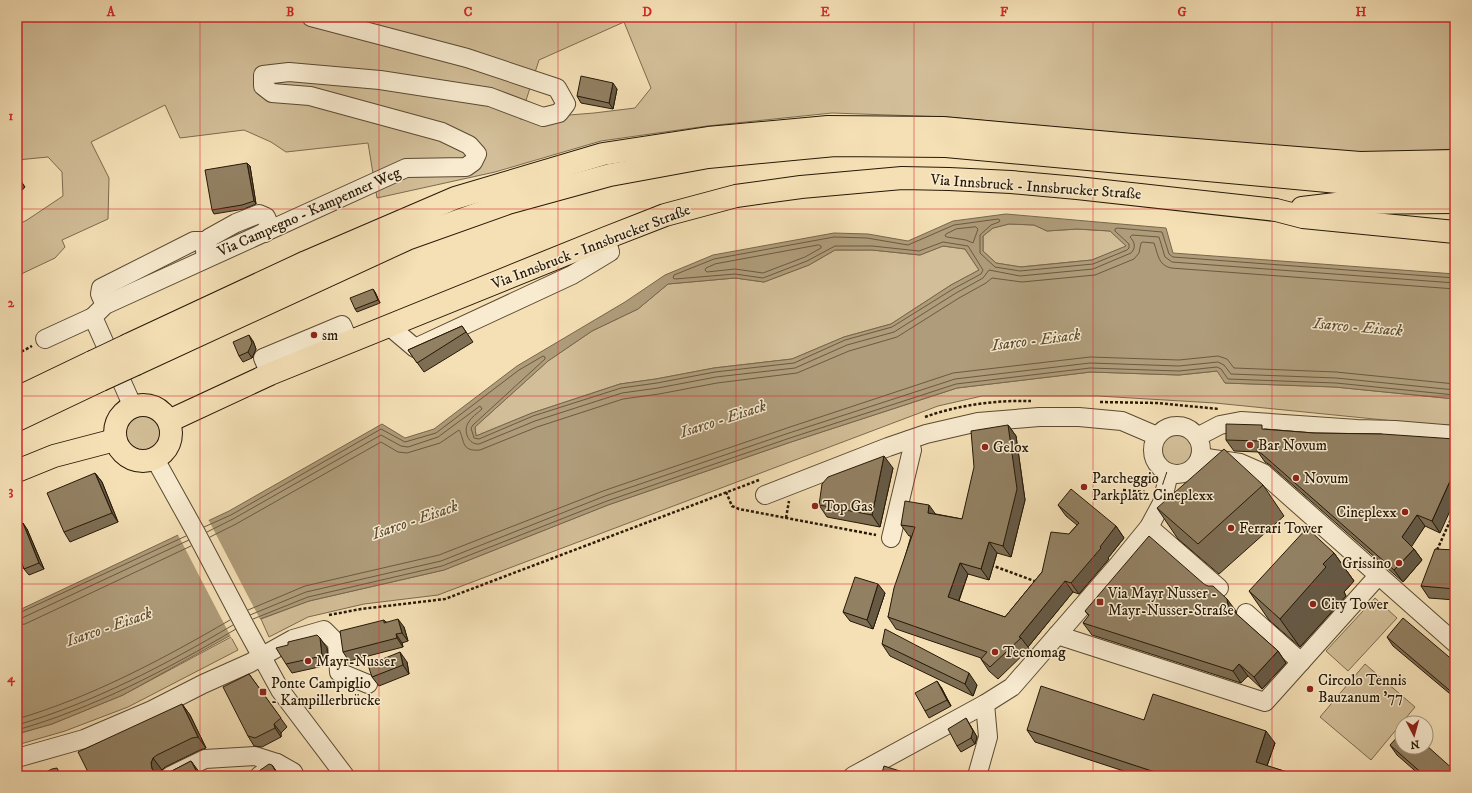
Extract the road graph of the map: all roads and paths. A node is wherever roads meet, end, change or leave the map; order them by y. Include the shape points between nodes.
1 (311, 17) edge
2 (1455, 162) edge
3 (1455, 182) edge
4 (1455, 202) edge
5 (1302, 213) junction
6 (1455, 220) edge
7 (1455, 232) edge
8 (265, 233) junction
9 (606, 238) junction
10 (208, 241) junction
11 (1455, 246) edge
12 (200, 262) junction
13 (99, 305) junction
14 (389, 326) junction
15 (45, 339) dead end
16 (132, 354) junction
17 (96, 371) junction
18 (17, 398) edge
19 (1038, 401) dead end
20 (1094, 402) dead end
21 (132, 407) junction
22 (1226, 410) dead end
23 (922, 418) dead end
24 (17, 420) edge
25 (169, 421) junction
26 (1357, 429) junction
27 (1455, 435) edge
28 (1156, 436) junction
29 (1197, 437) junction
30 (116, 440) junction
31 (909, 440) junction
32 (1455, 444) edge
33 (1200, 457) junction
34 (155, 459) junction
35 (17, 471) edge
36 (1169, 473) junction
37 (764, 487) joint
38 (1123, 490) dead end
39 (1146, 492) dead end
40 (1455, 510) edge
41 (1149, 527) junction
42 (891, 538) dead end
43 (1437, 551) edge
44 (1378, 576) junction
45 (1219, 588) dead end
46 (1246, 613) dead end
47 (325, 616) dead end
48 (1057, 635) junction
49 (1455, 643) edge
50 (259, 652) junction
51 (1301, 662) junction
52 (368, 684) dead end
53 (985, 704) junction
54 (17, 758) edge
55 (277, 763) junction
56 (170, 776) edge
57 (259, 776) edge
58 (295, 776) edge
59 (345, 776) edge
60 (853, 776) edge
61 (977, 776) edge

1 - 8 street, Via Campegno - Kampenner Weg via 467,58 557,88 566,104 559,113 544,117 490,98 380,80 289,72 262,75 263,86 272,93 310,96 442,132 469,145 477,154 473,162 466,167 406,168
2 - 16 main road via 1360,163 943,128 828,127 708,138 603,154 456,198 306,262
3 - 16 main road via 1360,184 946,146 835,145 708,157 610,175 508,203 407,239
4 - 5 main road via 1344,203
5 - 6 main road, Via Innsbruck - Innsbrucker Straße
5 - 7 main road, Via Innsbruck - Innsbrucker Straße
5 - 9 main road, Via Innsbruck - Innsbrucker Straße via 1011,182 902,178 736,196 665,215
5 - 11 main road via 1341,232
8 - 10 street via 269,224 266,217 259,214 236,223
8 - 12 street, Via Campegno - Kampenner Weg
9 - 14 main road, Via Innsbruck - Innsbrucker Straße
9 - 14 street via 610,252 572,275 415,348
10 - 12 street
10 - 13 street via 194,241 101,288
12 - 13 street, Via Campegno - Kampenner Weg
13 - 15 street, Via Campegno - Kampenner Weg
13 - 21 street
14 - 25 main road, Via Innsbruck - Innsbrucker Straße via 270,374
16 - 17 main road, bridge
17 - 18 main road
17 - 24 main road
19 - 23 path via 1007,400 944,410
20 - 22 path via 1158,403
21 - 25 main road via 153,407 160,410
21 - 30 main road via 118,420
25 - 34 main road via 171,434 168,447
26 - 27 street
26 - 29 street via 1241,421 1220,425
26 - 32 street via 1395,440
28 - 29 street via 1170,427 1182,426 1190,429
28 - 31 street via 1122,421 1039,417 978,422
28 - 36 street via 1152,452 1156,464
29 - 33 street via 1201,450
30 - 34 main road via 119,448 131,459
30 - 35 main road via 54,456
31 - 37 street
31 - 42 street via 912,450
33 - 36 street via 1197,464 1185,473
33 - 44 street via 1240,463 1263,473 1323,538
34 - 50 street
36 - 41 street via 1162,503
37 - 47 path via 445,599
38 - 39 path
40 - 43 path
41 - 45 street
41 - 48 street
44 - 49 street
44 - 51 street
46 - 51 street
48 - 51 street via 1265,702
48 - 53 street via 1012,687
50 - 52 street via 324,630 337,642 339,672
50 - 54 street via 152,710 84,739
50 - 59 street via 280,690
53 - 60 street
53 - 61 street via 988,737
55 - 56 street via 255,756 205,759
55 - 57 street
55 - 58 street via 293,772

